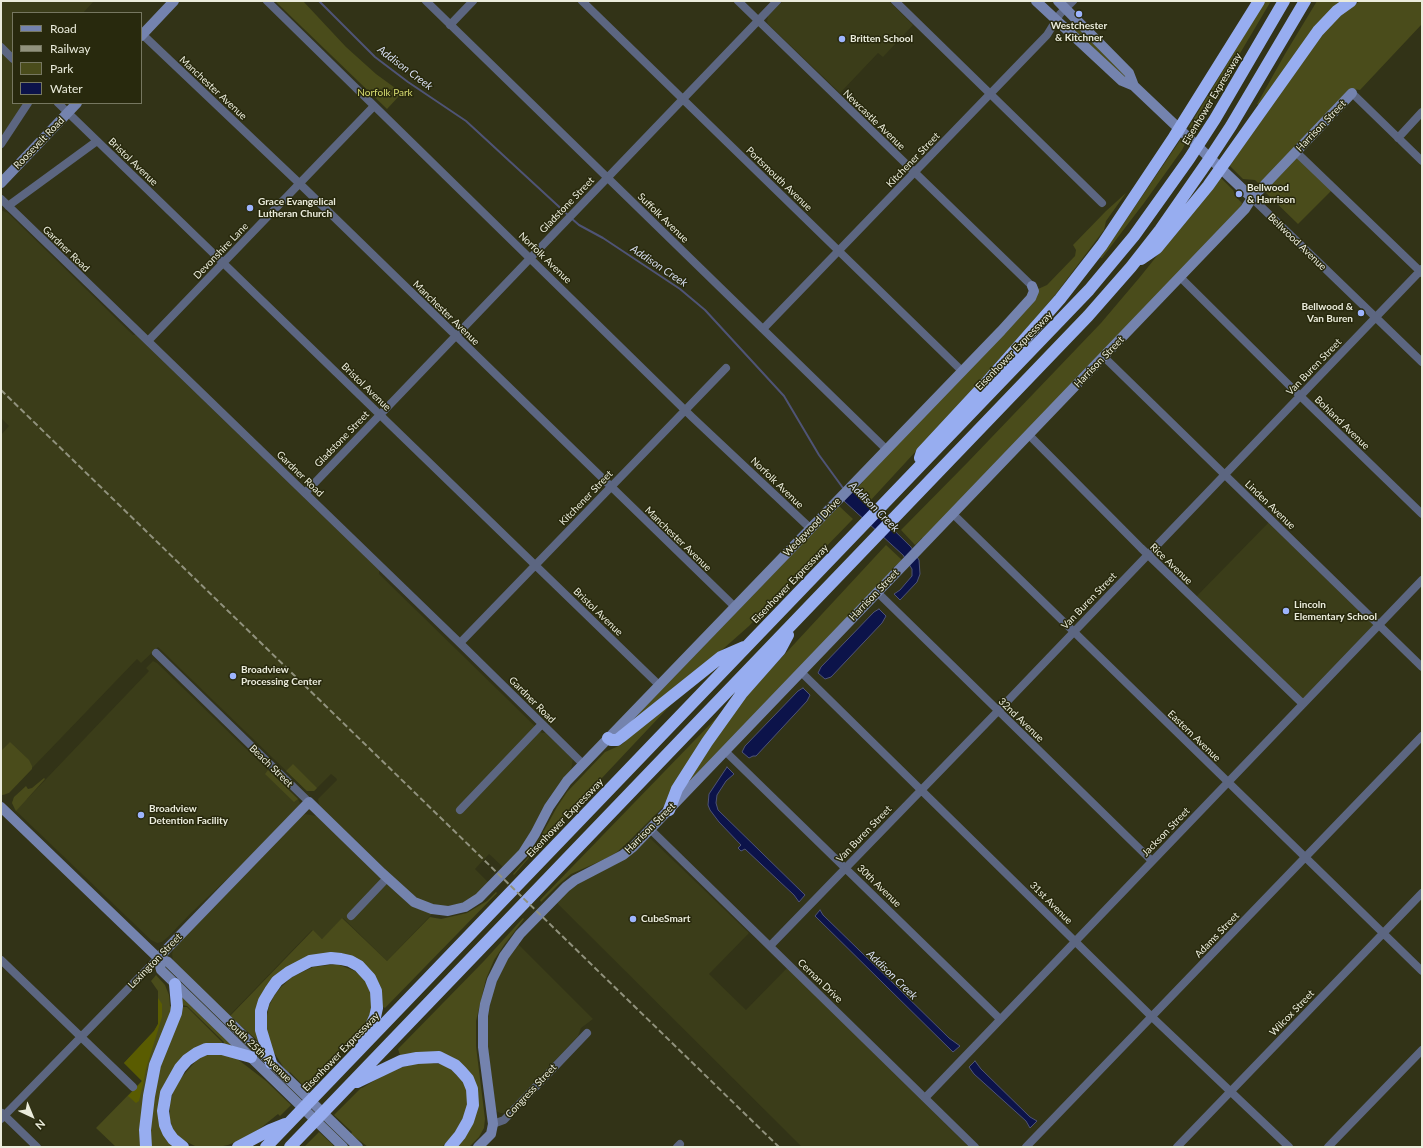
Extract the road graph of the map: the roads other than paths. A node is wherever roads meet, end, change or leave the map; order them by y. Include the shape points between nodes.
1 (174, 1) edge
2 (267, 1) edge
3 (426, 1) edge
4 (473, 1) edge
5 (582, 1) edge
6 (738, 1) edge
7 (777, 1) edge
8 (895, 1) edge
9 (1036, 1) edge
10 (1058, 1) edge
11 (1259, 1) edge
12 (1284, 1) edge
13 (1305, 1) edge
14 (1351, 1) edge
15 (1069, 5) edge
16 (1056, 20) junction
17 (758, 21) junction
18 (450, 25) junction
19 (142, 35) edge
20 (1, 47) edge
21 (12, 58) edge
22 (1134, 86) junction
23 (1352, 93) joint
24 (991, 94) junction
25 (683, 99) junction
26 (27, 104) edge
27 (59, 104) edge
28 (76, 104) edge
29 (374, 106) junction
30 (1422, 112) edge
31 (68, 113) junction
32 (1398, 138) junction
33 (97, 141) junction
34 (1, 144) edge
35 (1296, 152) junction
36 (1422, 161) edge
37 (915, 173) junction
38 (607, 178) junction
39 (1, 183) edge
40 (299, 183) junction
41 (1252, 198) junction
42 (1, 200) edge
43 (1102, 203) dead end
44 (8, 206) junction
45 (839, 251) junction
46 (530, 258) junction
47 (223, 264) junction
48 (1131, 267) junction
49 (1421, 271) edge
50 (1180, 278) junction
51 (1032, 286) joint
52 (1376, 318) junction
53 (763, 329) junction
54 (455, 336) junction
55 (148, 341) junction
56 (1104, 357) junction
57 (1422, 362) edge
58 (726, 368) dead end
59 (962, 371) junction
60 (1300, 396) junction
61 (686, 410) junction
62 (380, 414) junction
63 (1029, 435) junction
64 (886, 449) junction
65 (912, 474) junction
66 (1224, 474) junction
67 (610, 488) junction
68 (305, 493) junction
69 (953, 514) junction
70 (1422, 514) edge
71 (810, 528) junction
72 (1148, 554) junction
73 (535, 565) junction
74 (1422, 580) edge
75 (877, 592) junction
76 (735, 607) junction
77 (797, 620) junction
78 (1379, 625) junction
79 (1073, 632) junction
80 (460, 643) junction
81 (749, 644) junction
82 (156, 653) dead end
83 (1422, 667) edge
84 (801, 672) junction
85 (659, 685) junction
86 (1303, 704) junction
87 (998, 711) junction
88 (542, 724) junction
89 (1422, 736) edge
90 (608, 738) junction
91 (725, 751) junction
92 (583, 764) junction
93 (1227, 783) junction
94 (921, 790) junction
95 (309, 802) junction
96 (1, 807) edge
97 (460, 810) dead end
98 (669, 810) junction
99 (650, 829) junction
100 (1305, 858) junction
101 (1152, 861) junction
102 (846, 868) junction
103 (387, 878) junction
104 (1422, 893) edge
105 (351, 916) dead end
106 (1383, 933) junction
107 (1075, 942) junction
108 (770, 946) junction
109 (158, 958) junction
110 (1, 960) edge
111 (1422, 971) edge
112 (175, 984) junction
113 (1152, 1017) junction
114 (1000, 1019) junction
115 (587, 1033) dead end
116 (80, 1037) junction
117 (362, 1047) junction
118 (1422, 1050) edge
119 (251, 1057) junction
120 (271, 1063) junction
121 (287, 1084) junction
122 (349, 1086) junction
123 (132, 1087) dead end
124 (1231, 1091) junction
125 (925, 1098) junction
126 (2, 1116) edge
127 (289, 1122) junction
128 (493, 1124) junction
129 (341, 1140) edge
130 (37, 1147) edge
131 (146, 1147) edge
132 (183, 1147) edge
133 (238, 1147) edge
134 (266, 1147) edge
135 (290, 1147) edge
136 (358, 1147) edge
137 (450, 1147) edge
138 (478, 1147) edge
139 (975, 1147) edge
140 (1026, 1147) edge
141 (1177, 1147) edge
142 (1289, 1147) edge
143 (1328, 1147) edge

1 - 19 street
2 - 29 street, Norfolk Avenue
3 - 18 street, Suffolk Avenue
4 - 18 street
5 - 25 street, Portsmouth Avenue
6 - 17 street, Newcastle Avenue
7 - 17 street, Gladstone Street
8 - 24 street
9 - 16 street
10 - 15 street
11 - 65 highway via 1174,137 1102,245 1060,299 922,452
12 - 65 highway, Eisenhower Expressway via 1215,119 1134,236 1089,290
13 - 48 highway via 1231,126 1160,230
14 - 48 highway via 1337,11 1318,31 1227,159 1170,233 1157,248
15 - 16 street, Kitchener Street
15 - 22 street via 1129,73
16 - 22 street via 1122,81
16 - 24 street, Kitchener Street via 1047,35
17 - 25 street, Gladstone Street
17 - 37 street, Newcastle Avenue
18 - 38 street, Suffolk Avenue
19 - 40 street, Manchester Avenue
20 - 21 street
22 - 41 street, Bellwood Avenue
23 - 32 street
23 - 35 street, Harrison Street
24 - 37 street, Kitchener Street
24 - 43 street
25 - 38 street, Gladstone Street
25 - 45 street, Portsmouth Avenue
26 - 34 street
27 - 31 street, Bristol Avenue
28 - 31 street, Roosevelt Road
29 - 40 street, Devonshire Lane
29 - 46 street, Norfolk Avenue
30 - 32 street
31 - 33 street, Bristol Avenue
31 - 39 street, Roosevelt Road
32 - 36 street
33 - 44 street
33 - 47 street, Bristol Avenue
35 - 41 street, Harrison Street
35 - 49 street
37 - 45 street, Kitchener Street
37 - 51 street, Newcastle Avenue
38 - 46 street, Gladstone Street
38 - 53 street, Suffolk Avenue
40 - 47 street, Devonshire Lane
40 - 54 street, Manchester Avenue
41 - 50 street, Harrison Street via 1245,210
41 - 52 street, Bellwood Avenue
42 - 44 street, Gardner Road
44 - 55 street, Gardner Road
45 - 53 street, Kitchener Street
45 - 59 street, Portsmouth Avenue
46 - 54 street, Gladstone Street
46 - 61 street, Norfolk Avenue
47 - 55 street, Devonshire Lane
47 - 62 street, Bristol Avenue
48 - 77 highway via 1088,316
49 - 52 street, Van Buren Street
50 - 56 street, Harrison Street
50 - 60 street, Bohland Avenue
51 - 59 street, Wedgwood Drive via 1034,291 1031,298
52 - 57 street, Bellwood Avenue
52 - 60 street, Van Buren Street
53 - 64 street, Suffolk Avenue
54 - 62 street, Gladstone Street
54 - 67 street, Manchester Avenue
55 - 68 street, Gardner Road
56 - 63 street, Harrison Street
56 - 66 street, Linden Avenue
58 - 61 street, Kitchener Street
59 - 64 street, Wedgwood Drive
60 - 66 street, Van Buren Street
60 - 70 street, Bohland Avenue
61 - 67 street, Kitchener Street
61 - 71 street, Norfolk Avenue
62 - 68 street, Gladstone Street
62 - 73 street, Bristol Avenue
63 - 69 street, Harrison Street
63 - 72 street, Rice Avenue
64 - 71 street, Wedgwood Drive
65 - 81 highway, Eisenhower Expressway
66 - 72 street, Van Buren Street
66 - 78 street, Linden Avenue
67 - 73 street, Kitchener Street
67 - 76 street, Manchester Avenue
68 - 80 street, Gardner Road
69 - 75 street, Harrison Street
69 - 79 street, Eastern Avenue
71 - 76 street, Wedgwood Drive
72 - 79 street, Van Buren Street
72 - 86 street, Rice Avenue
73 - 80 street, Kitchener Street
73 - 85 street, Bristol Avenue
74 - 78 street, Jackson Street
75 - 84 street, Harrison Street
75 - 87 street, 32nd Avenue
76 - 85 street, Wedgwood Drive
77 - 98 highway via 780,650 742,693 705,746 677,788
77 - 122 highway
78 - 83 street, Linden Avenue
78 - 86 street, Jackson Street
79 - 87 street, Van Buren Street
79 - 93 street, Eastern Avenue
80 - 88 street, Gardner Road
81 - 90 highway via 721,657 622,737 617,740
81 - 117 highway, Eisenhower Expressway
82 - 95 street, Beach Street
84 - 91 street, Harrison Street
84 - 94 street, 31st Avenue
85 - 90 street, Wedgwood Drive
86 - 93 street, Jackson Street
87 - 94 street, Van Buren Street
87 - 101 street, 32nd Avenue
88 - 92 street, Gardner Road
88 - 97 street
89 - 100 street, Adams Street
90 - 92 street, Wedgwood Drive
91 - 98 street, Harrison Street
91 - 102 street, 30th Avenue
92 - 103 street, Wedgwood Drive via 557,794 523,853 473,903 448,911 425,907 414,902
93 - 100 street, Eastern Avenue
93 - 101 street, Jackson Street
94 - 102 street, Van Buren Street
94 - 107 street, 31st Avenue
95 - 103 street, Beach Street
95 - 109 street, Lexington Street
96 - 109 street, South 25th Avenue
98 - 99 street, Harrison Street
99 - 108 street, Cernan Drive
99 - 128 street, Harrison Street via 623,855 575,880 560,892 520,934 504,956 492,980 485,1004 482,1032
100 - 106 street, Eastern Avenue
100 - 113 street, Adams Street
101 - 107 street, Jackson Street
102 - 108 street, Van Buren Street
102 - 114 street, 30th Avenue
103 - 105 street
104 - 106 street, Wilcox Street
106 - 111 street, Eastern Avenue
106 - 124 street, Wilcox Street
107 - 113 street, 31st Avenue
107 - 114 street, Jackson Street
108 - 125 street, Cernan Drive
109 - 112 street, South 25th Avenue via 161,970
109 - 116 street, Lexington Street
109 - 120 street, South 25th Avenue via 168,962
110 - 116 street
112 - 119 street, South 25th Avenue
112 - 131 highway via 176,1013 155,1065 145,1130
113 - 124 street, 31st Avenue
113 - 140 street, Adams Street
114 - 125 street, Jackson Street
115 - 128 street, Congress Street via 504,1120
116 - 123 street
116 - 126 street, Lexington Street
117 - 120 highway via 377,1008 374,985 366,971 350,961 320,959 287,973 264,1001 261,1030
117 - 127 highway, Eisenhower Expressway
118 - 143 street
119 - 121 street, South 25th Avenue
119 - 132 highway via 222,1049 206,1049 187,1060 180,1068 166,1093 163,1111 168,1132
120 - 121 street, South 25th Avenue
121 - 129 street, South 25th Avenue
122 - 135 highway
122 - 137 highway via 401,1061 439,1058 455,1065 468,1079 472,1089 473,1105 468,1122
124 - 141 street, Wilcox Street
124 - 142 street, 31st Avenue
125 - 139 street, Cernan Drive
126 - 130 street
127 - 133 highway
127 - 134 highway, Eisenhower Expressway
128 - 138 street via 491,1134
129 - 136 street, South 25th Avenue

